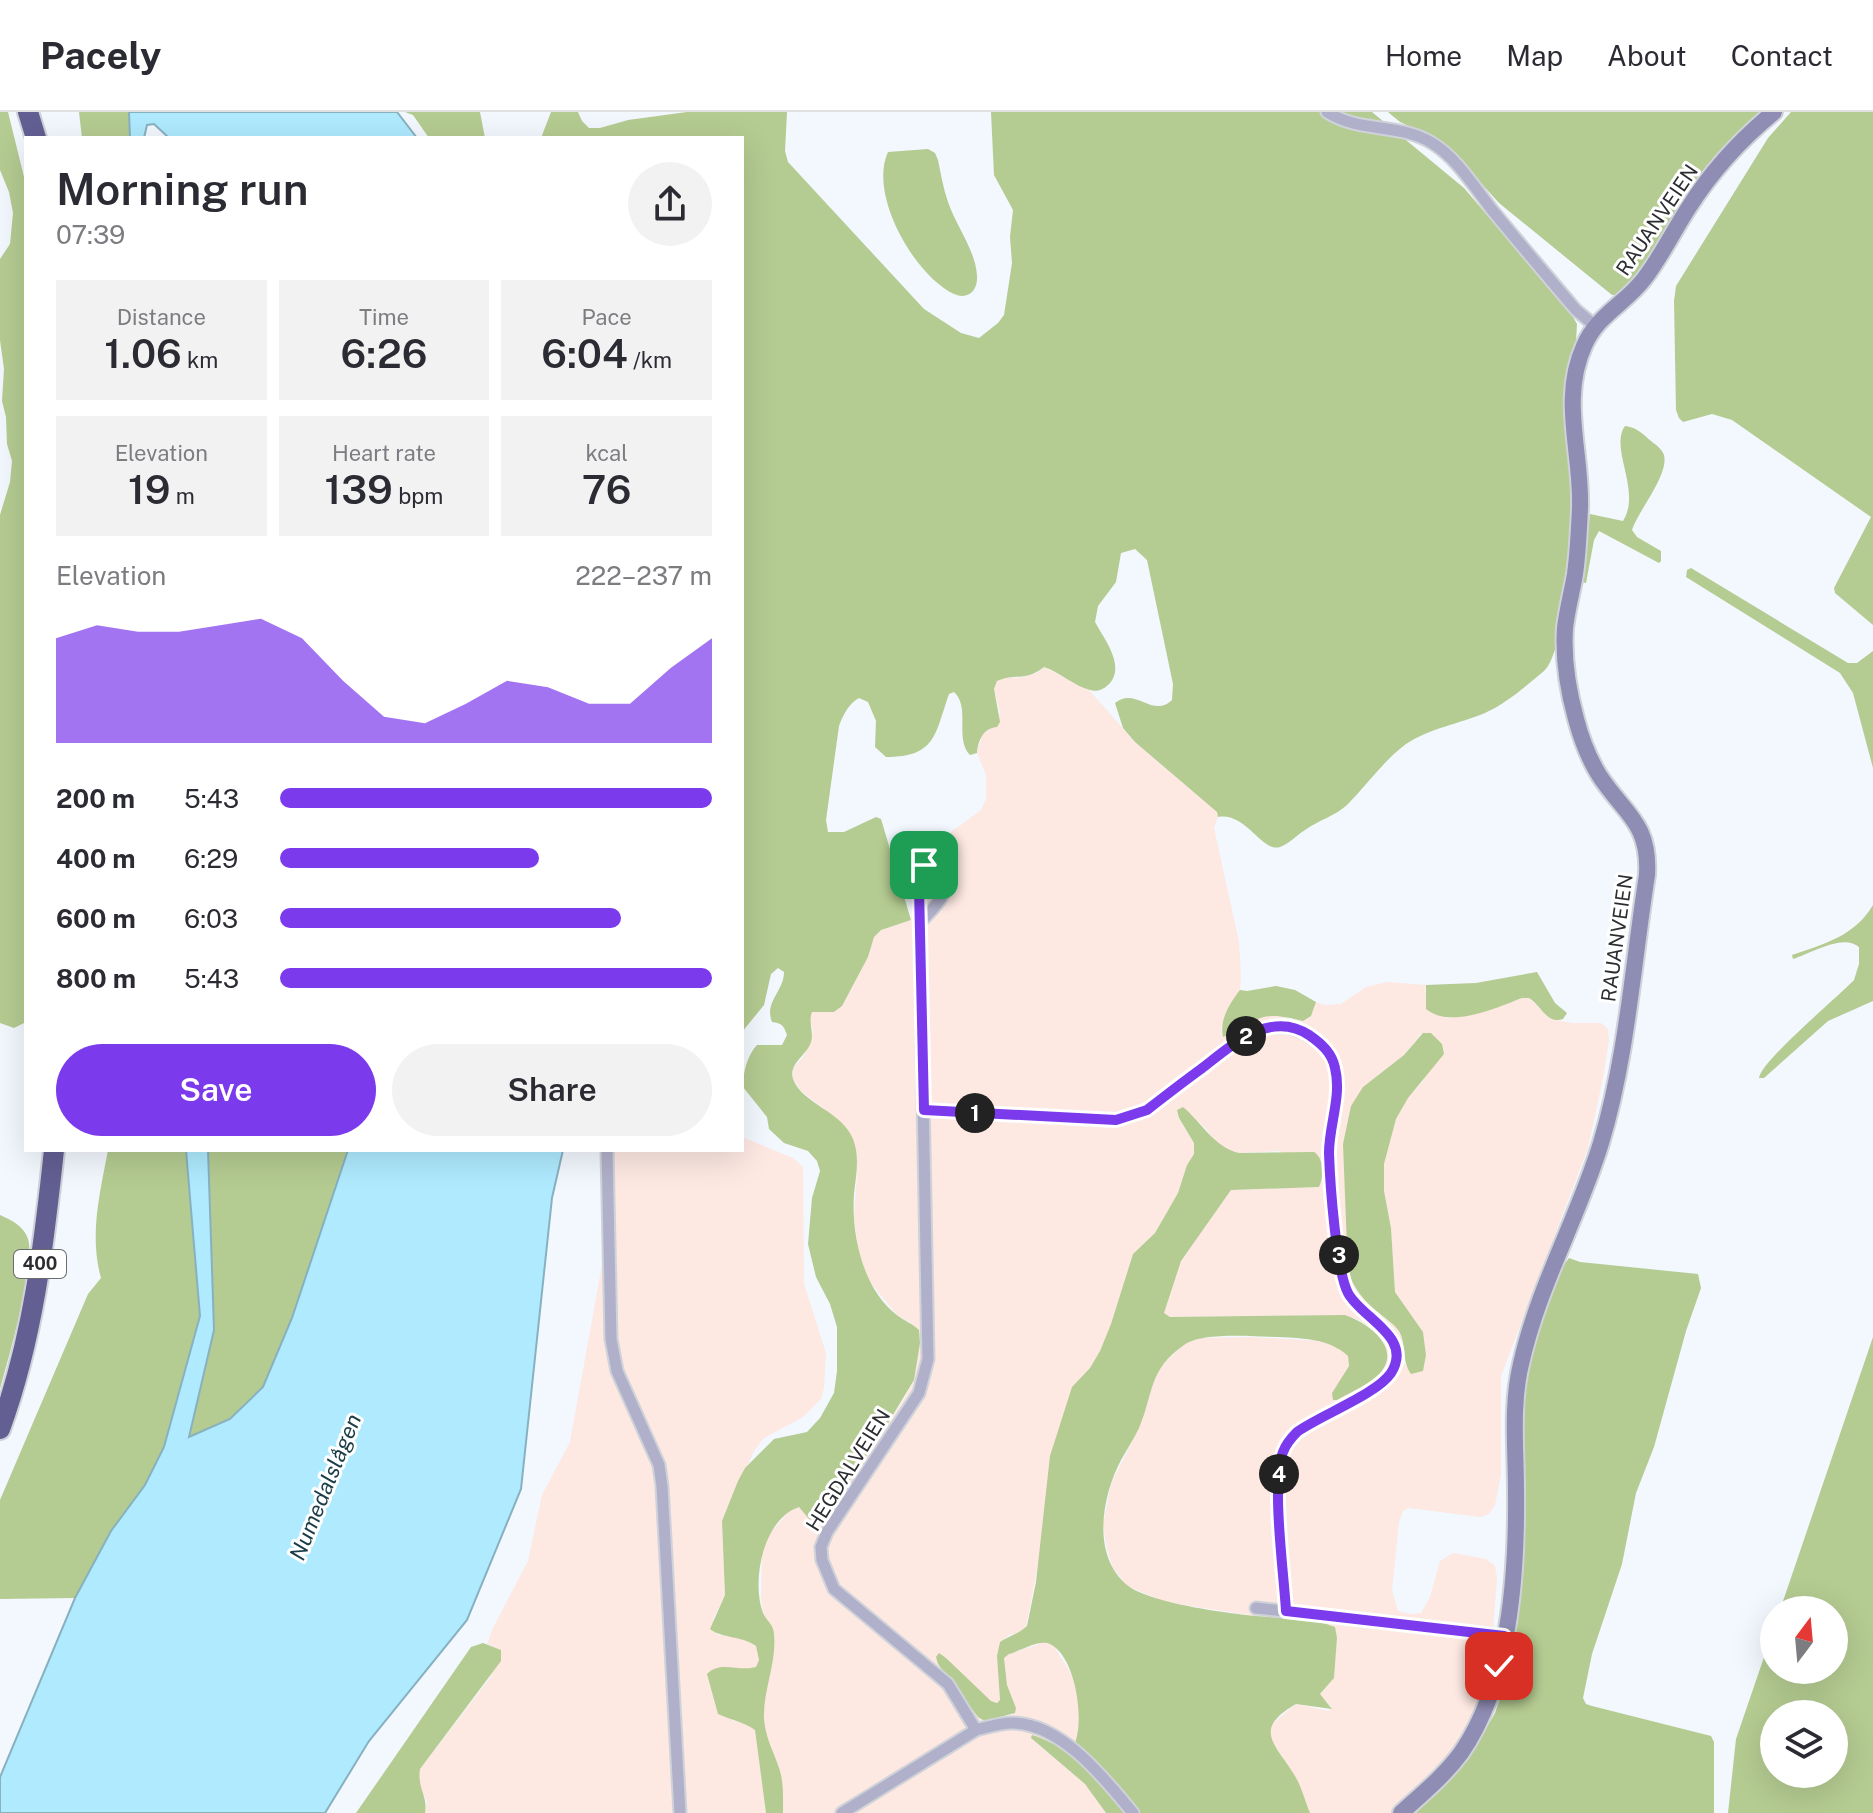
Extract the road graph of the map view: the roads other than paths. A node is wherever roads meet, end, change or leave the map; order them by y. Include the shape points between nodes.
1 (28, 112) edge
2 (1327, 112) edge
3 (1774, 112) edge
4 (35, 136) edge
5 (1594, 325) junction
6 (920, 922) junction
7 (924, 1110) junction
8 (54, 1152) edge
9 (607, 1152) edge
10 (0, 1429) edge
11 (1256, 1608) dead end
12 (1286, 1611) junction
13 (1504, 1636) junction
14 (976, 1730) junction
15 (680, 1813) edge
16 (842, 1813) edge
17 (1133, 1813) edge
18 (1401, 1813) edge

1 - 4 highway
2 - 5 street via 1359,126 1407,133 1434,144
3 - 5 main road, RAUANVEIEN via 1714,171 1645,278
5 - 13 main road, RAUANVEIEN via 1572,392 1580,509 1566,661 1583,743 1599,775 1639,826 1647,850 1647,875 1608,1118 1519,1372 1516,1535
6 - 6 street, HEGDALVEIEN via 948,887 950,871 937,860 924,865 919,874
6 - 7 street, HEGDALVEIEN
7 - 12 street via 1131,1117 1240,1039 1278,1026 1304,1032 1332,1058 1337,1090 1329,1153 1342,1274 1350,1297 1391,1337 1395,1361 1379,1385 1288,1440 1278,1481
7 - 14 street, HEGDALVEIEN via 926,1375 827,1532 822,1560 834,1589 948,1684
8 - 10 highway, 400 via 29,1328
9 - 15 street via 611,1339 617,1371 659,1465 662,1486
11 - 12 street
12 - 13 street
13 - 18 main road, RAUANVEIEN via 1491,1694 1469,1740 1444,1773
14 - 16 street
14 - 17 street via 1013,1723 1049,1734 1093,1765

